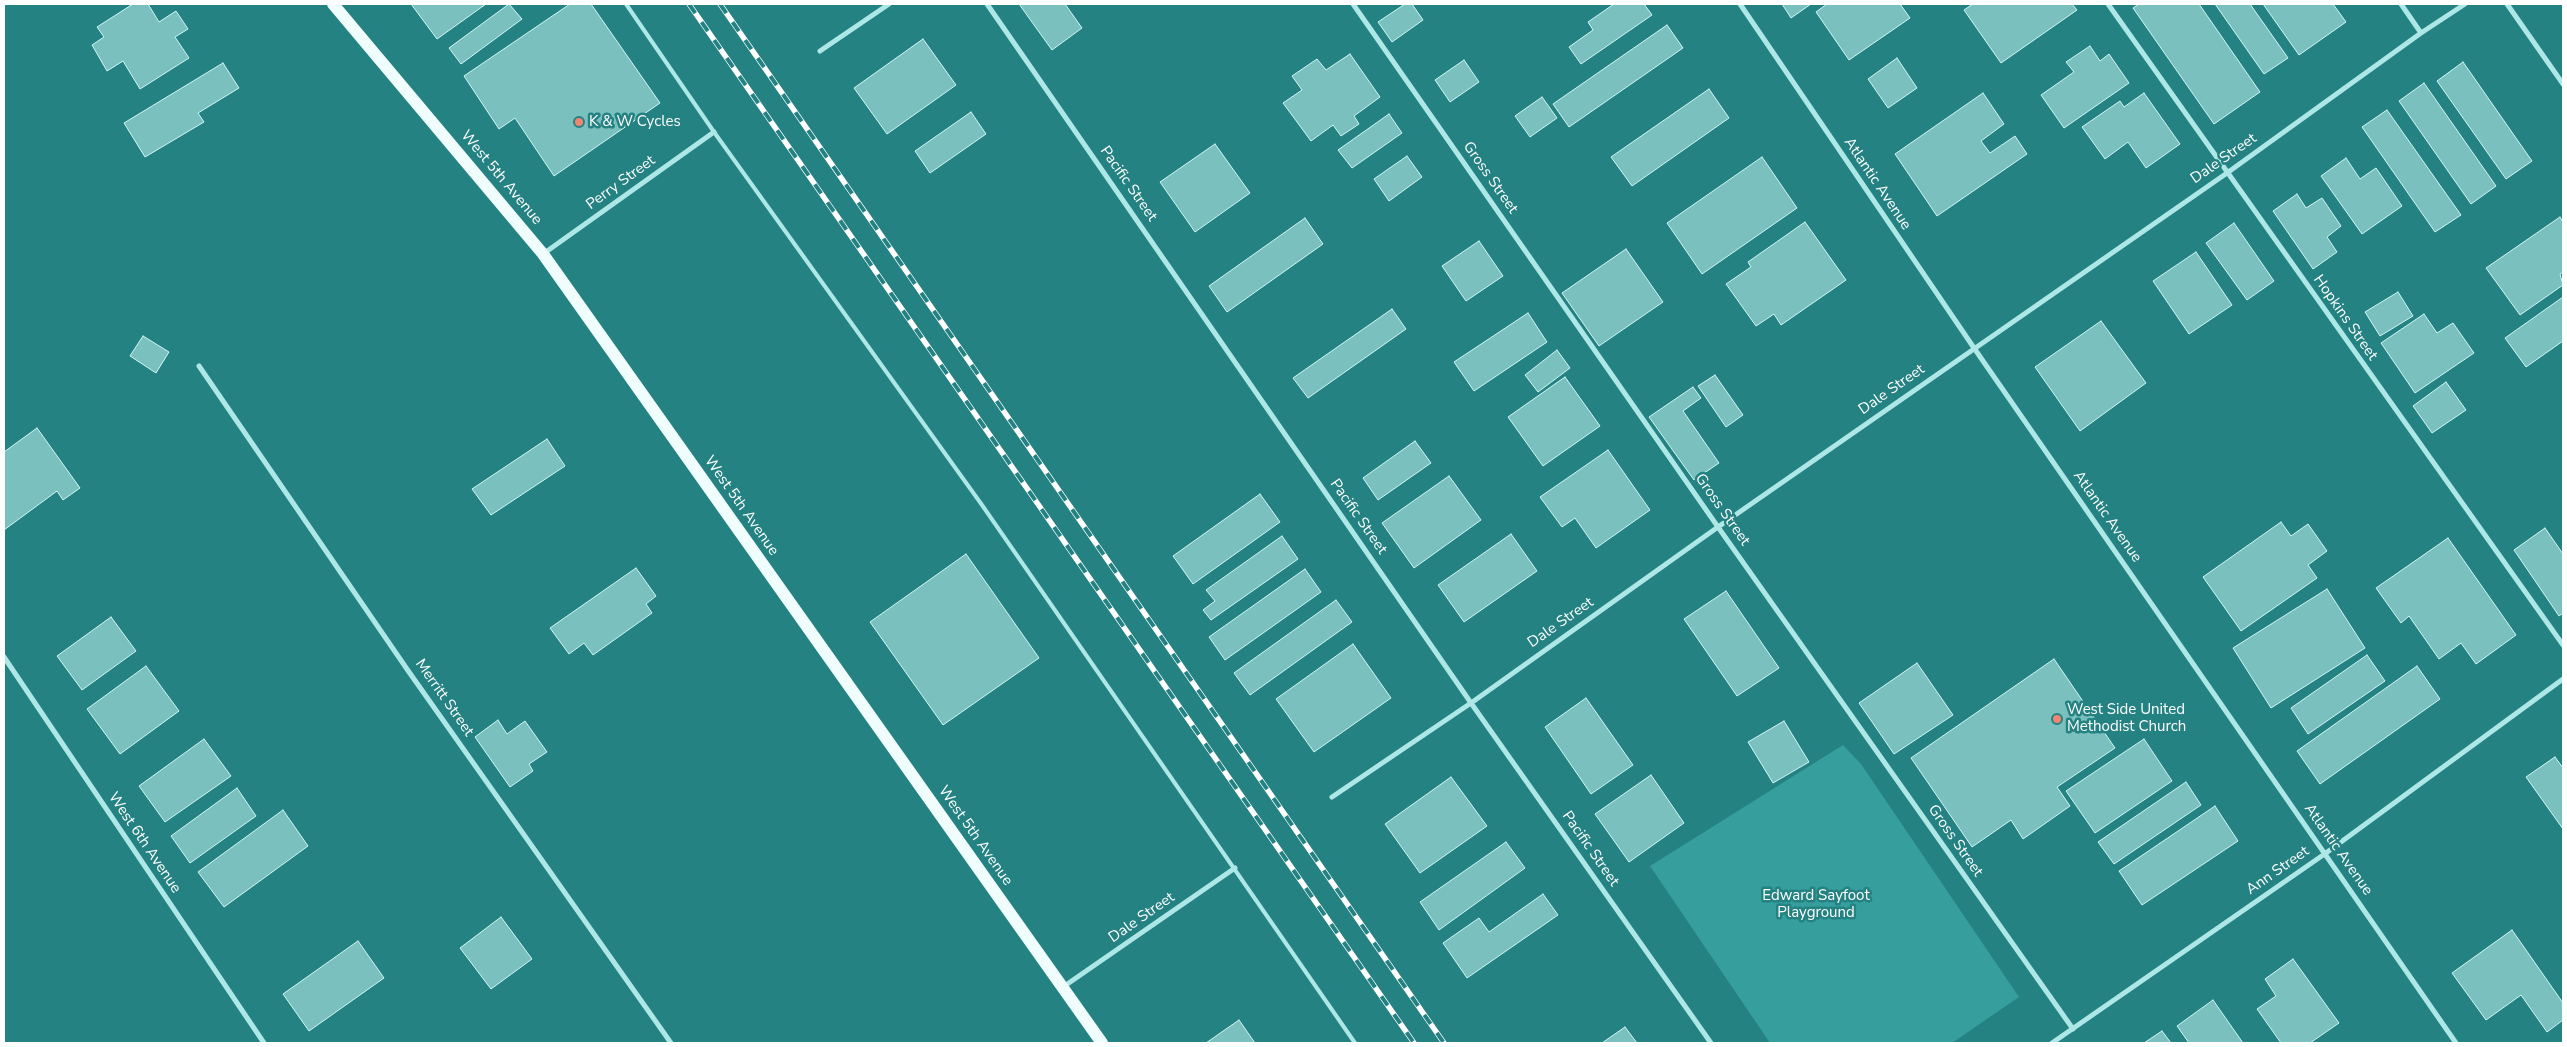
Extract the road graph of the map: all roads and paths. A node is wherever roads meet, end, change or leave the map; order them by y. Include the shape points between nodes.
1 (333, 4) edge
2 (626, 4) edge
3 (889, 4) edge
4 (988, 4) edge
5 (1353, 4) edge
6 (1740, 4) edge
7 (2108, 4) edge
8 (2401, 4) edge
9 (2465, 4) edge
10 (2507, 4) edge
11 (2421, 33) junction
12 (820, 51) dead end
13 (2563, 84) edge
14 (714, 132) junction
15 (2227, 173) junction
16 (543, 254) junction
17 (1974, 348) junction
18 (200, 366) dead end
19 (1718, 527) junction
20 (2563, 646) edge
21 (4, 657) edge
22 (2563, 679) edge
23 (1471, 703) junction
24 (1332, 797) dead end
25 (2326, 853) junction
26 (1235, 868) junction
27 (1062, 988) junction
28 (2073, 1029) junction
29 (264, 1043) edge
30 (671, 1043) edge
31 (1102, 1043) edge
32 (1355, 1043) edge
33 (1710, 1043) edge
34 (2052, 1043) edge
35 (2456, 1043) edge

1 - 16 main road, West 5th Avenue
2 - 14 lane
3 - 12 street
4 - 23 street, Pacific Street
5 - 19 street, Gross Street
6 - 17 street, Atlantic Avenue
7 - 15 street, Hopkins Street
8 - 11 street
9 - 11 street, Dale Street
10 - 13 street
11 - 15 street, Dale Street
14 - 16 street, Perry Street
14 - 26 lane via 982,505
15 - 17 street, Dale Street
15 - 20 street, Hopkins Street
16 - 27 main road, West 5th Avenue
17 - 19 street, Dale Street
17 - 25 street, Atlantic Avenue
18 - 30 street, Merritt Street via 409,672
19 - 23 street, Dale Street
19 - 28 street, Gross Street
21 - 29 street, West 6th Avenue
22 - 25 street, Ann Street
23 - 24 street, Dale Street
23 - 33 street, Pacific Street
25 - 28 street, Ann Street
25 - 35 street, Atlantic Avenue
26 - 27 street, Dale Street
26 - 32 lane
27 - 31 main road, West 5th Avenue
28 - 34 street, Ann Street

